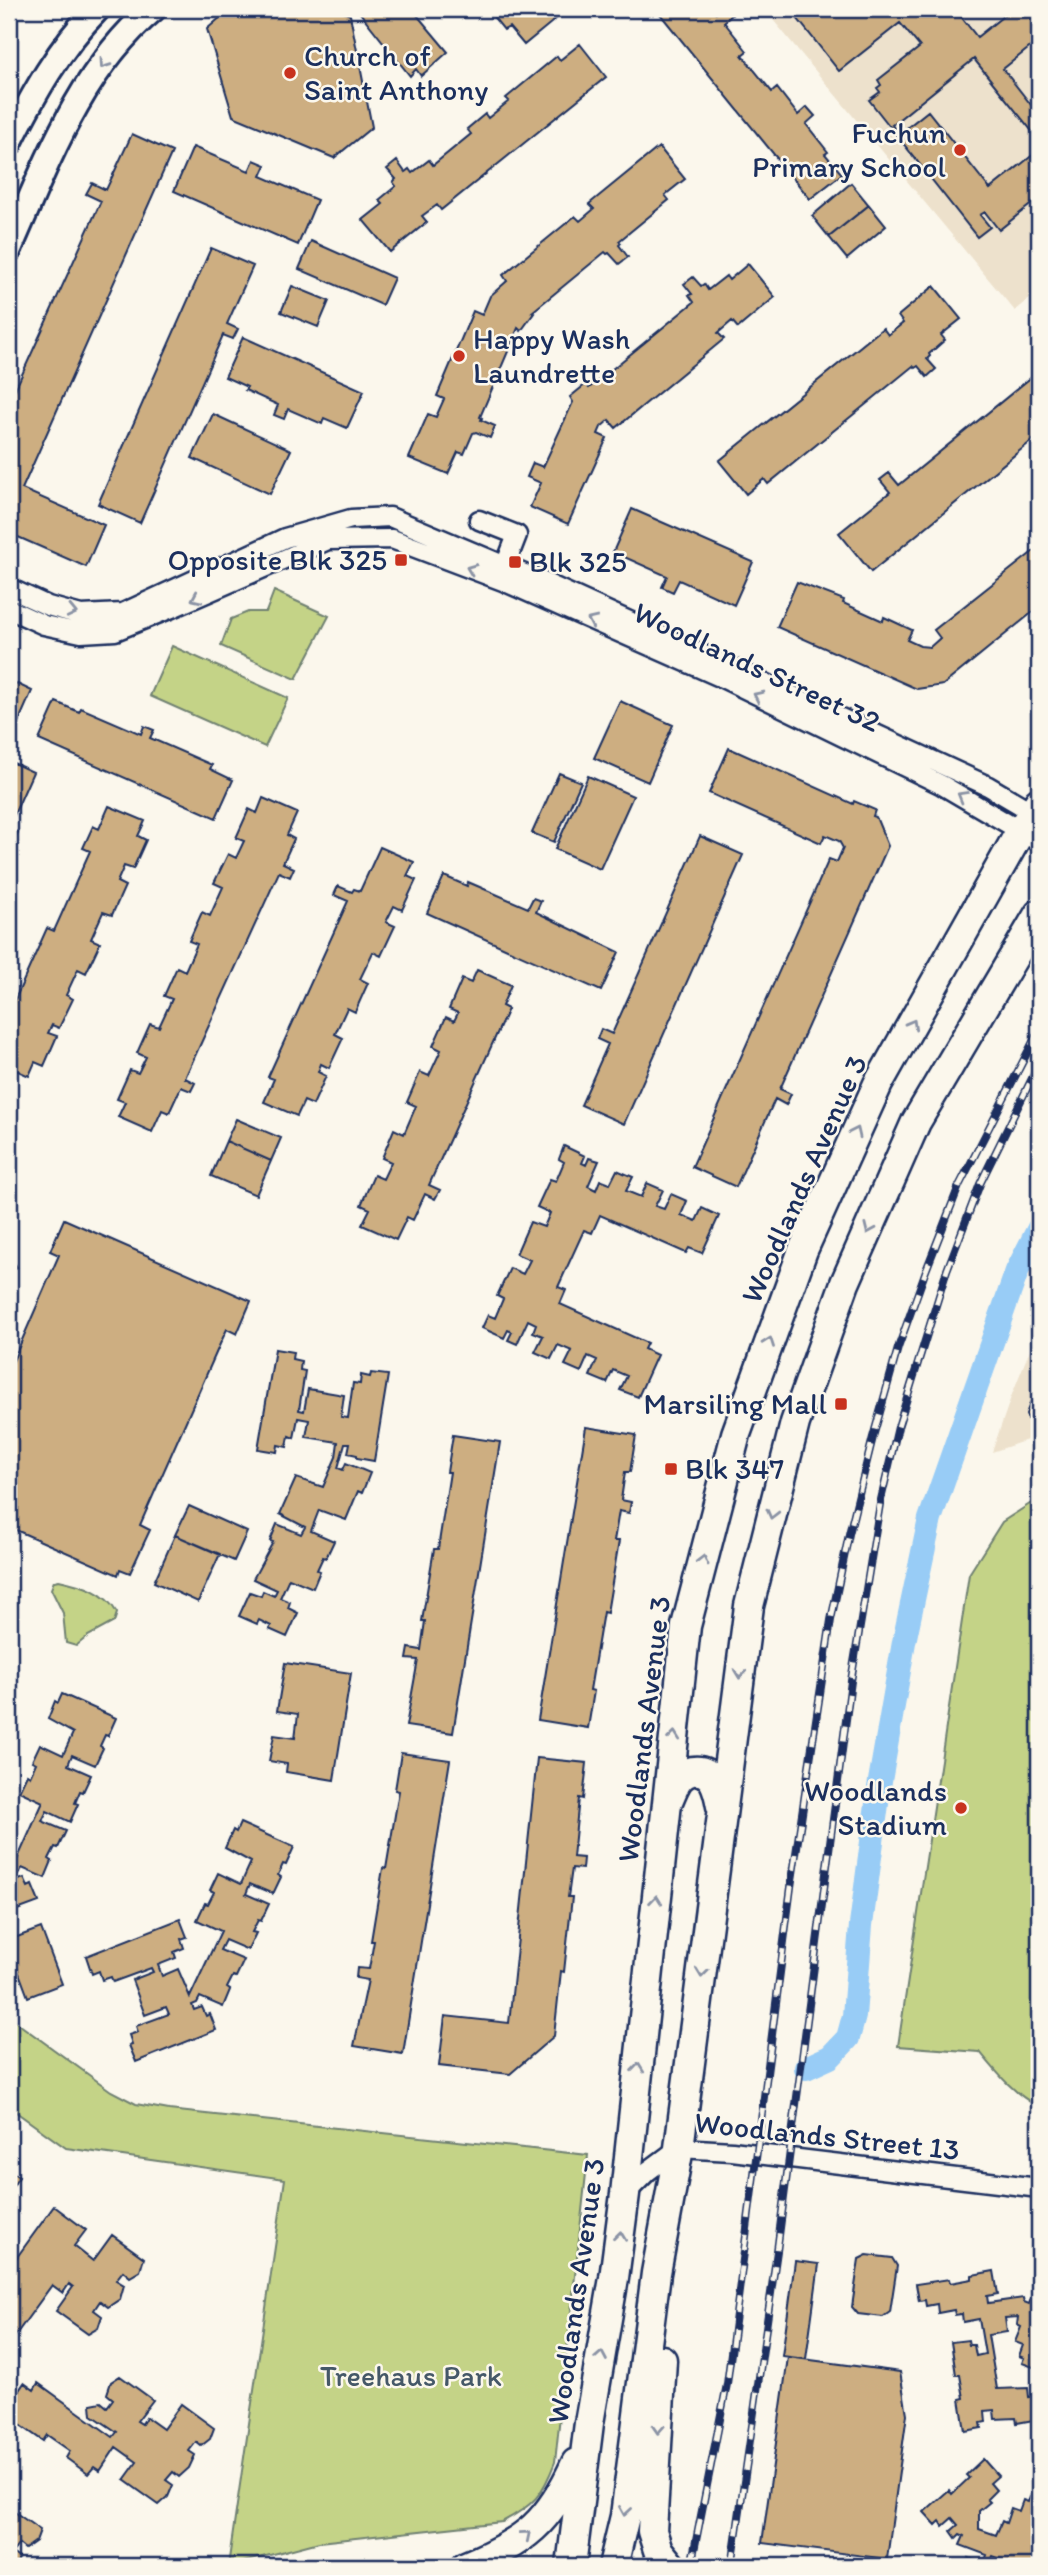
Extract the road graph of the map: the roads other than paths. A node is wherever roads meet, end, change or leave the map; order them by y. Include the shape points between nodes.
1 (97, 9) edge
2 (153, 9) edge
3 (9, 144) edge
4 (9, 249) edge
5 (479, 520) dead end
6 (505, 566) junction
7 (9, 588) edge
8 (9, 609) edge
9 (1035, 820) edge
10 (1039, 914) edge
11 (667, 1804) junction
12 (722, 1811) junction
13 (679, 2148) junction
14 (1039, 2188) edge
15 (672, 2189) junction
16 (625, 2194) junction
17 (589, 2424) junction
18 (466, 2566) edge
19 (571, 2566) edge
20 (613, 2566) edge
21 (671, 2566) edge

1 - 3 main road via 79,27 35,92
2 -> 4 main road via 112,52 76,104
5 - 6 street via 517,535
7 -> 6 street, Woodlands Street 32 via 81,615 123,612 285,538 351,519 390,517
6 - 9 street, Woodlands Street 32 via 988,786
9 -> 8 street, Woodlands Street 32 via 943,785 720,677 503,581 391,538 328,540 115,631 81,633 44,625
11 -> 9 main road, Woodlands Avenue 3 via 686,1626 736,1434 803,1250 878,1084
10 -> 12 main road via 916,1122 845,1283 801,1405 749,1606
11 - 12 main road via 683,1775 703,1772 715,1782
16 -> 11 main road, Woodlands Avenue 3
12 -> 13 main road
13 - 14 street, Woodlands Street 13
13 - 15 main road
13 - 16 street, Woodlands Street 13
15 -> 20 main road via 656,2273 625,2516
15 -> 21 main road via 652,2531
17 -> 16 main road, Woodlands Avenue 3
18 -> 17 main road via 502,2551 543,2520 568,2480
17 - 19 main road, Woodlands Avenue 3

